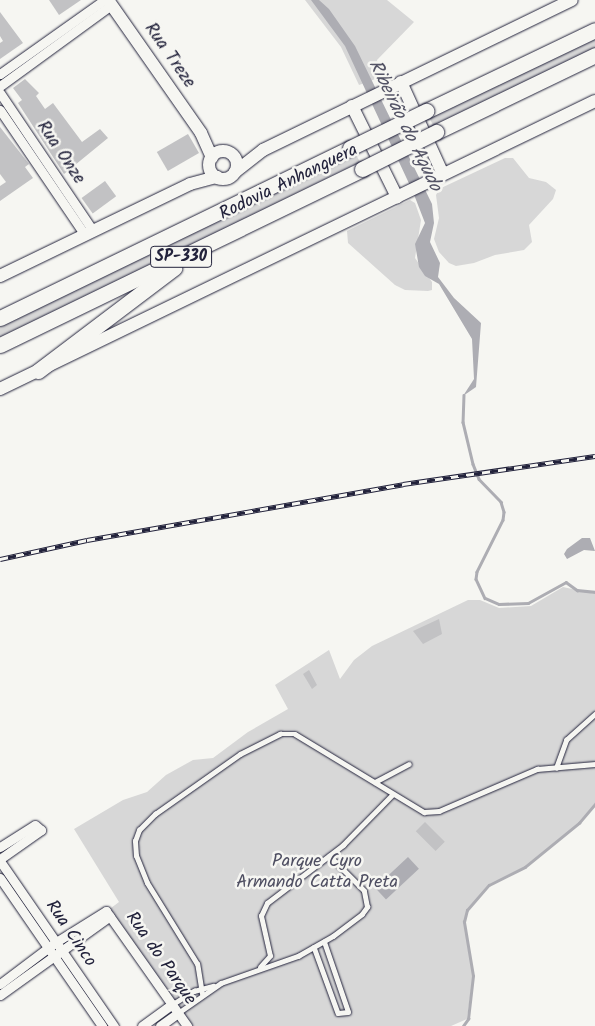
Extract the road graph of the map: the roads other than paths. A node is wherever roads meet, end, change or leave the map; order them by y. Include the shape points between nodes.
1 (566, 1) edge
2 (108, 2) edge
3 (595, 30) edge
4 (595, 55) edge
5 (0, 74) edge
6 (396, 84) junction
7 (0, 86) edge
8 (0, 93) edge
9 (595, 101) edge
10 (355, 104) junction
11 (0, 110) edge
12 (201, 133) junction
13 (263, 150) junction
14 (226, 152) junction
15 (211, 159) junction
16 (236, 172) junction
17 (443, 174) junction
18 (217, 177) junction
19 (190, 184) junction
20 (401, 195) junction
21 (89, 233) junction
22 (212, 242) junction
23 (0, 276) edge
24 (0, 318) edge
25 (0, 345) edge
26 (38, 371) junction
27 (0, 389) edge
28 (595, 714) edge
29 (409, 764) dead end
30 (595, 764) edge
31 (556, 768) junction
32 (374, 782) junction
33 (392, 796) junction
34 (0, 847) edge
35 (329, 856) junction
36 (0, 860) edge
37 (0, 878) edge
38 (324, 942) junction
39 (314, 947) junction
40 (54, 949) junction
41 (257, 969) junction
42 (0, 984) edge
43 (202, 991) junction
44 (0, 995) edge
45 (172, 1004) junction
46 (178, 1013) junction
47 (102, 1026) edge
48 (114, 1026) edge
49 (142, 1026) edge
50 (160, 1026) edge
51 (187, 1026) edge

1 - 6 main road
2 - 5 street
2 - 7 street
2 - 12 main road, Rua Treze
3 - 24 highway, Rodovia Anhanguera / SP-330, bridge
4 - 22 highway, Rodovia Anhanguera / SP-330, bridge
6 - 10 main road
6 - 17 main road
8 - 21 street, Rua Onze
9 - 17 main road
10 - 13 main road
10 - 20 main road
11 - 21 street, Rua Onze
12 - 14 main road, Rua Treze
12 - 15 main road, Rua Treze
13 - 14 main road
13 - 16 main road
14 - 15 main road
14 - 16 main road via 236,159
15 - 18 main road via 211,171
15 - 19 main road
16 - 18 main road via 226,179
17 - 20 main road
18 - 19 main road
19 - 21 main road
20 - 26 main road
21 - 23 main road
22 - 25 highway, Rodovia Anhanguera / SP-330
22 - 26 highway
26 - 27 main road
28 - 31 lane via 566,740
29 - 32 lane
30 - 31 lane
31 - 33 lane via 530,772 439,811 417,810
32 - 33 lane
32 - 43 lane via 307,740 295,734 280,734 240,754 155,814 139,830 135,849 141,871 195,959
33 - 35 lane
34 - 36 street via 35,825 41,830
35 - 38 lane via 361,886 367,907 352,923
35 - 41 lane via 264,907 261,920 270,956
36 - 40 street, Rua Cinco
37 - 40 street, Rua Cinco
38 - 39 lane
38 - 39 lane via 348,1012 338,1013
39 - 41 lane via 293,958
40 - 42 street
40 - 44 street
40 - 45 street, Rua do Parque via 108,913
40 - 47 street, Rua Cinco
40 - 48 street, Rua Cinco
41 - 43 lane
43 - 45 lane
43 - 46 lane
45 - 46 street, Rua do Parque
45 - 49 street
46 - 50 street
46 - 51 street, Rua do Parque

